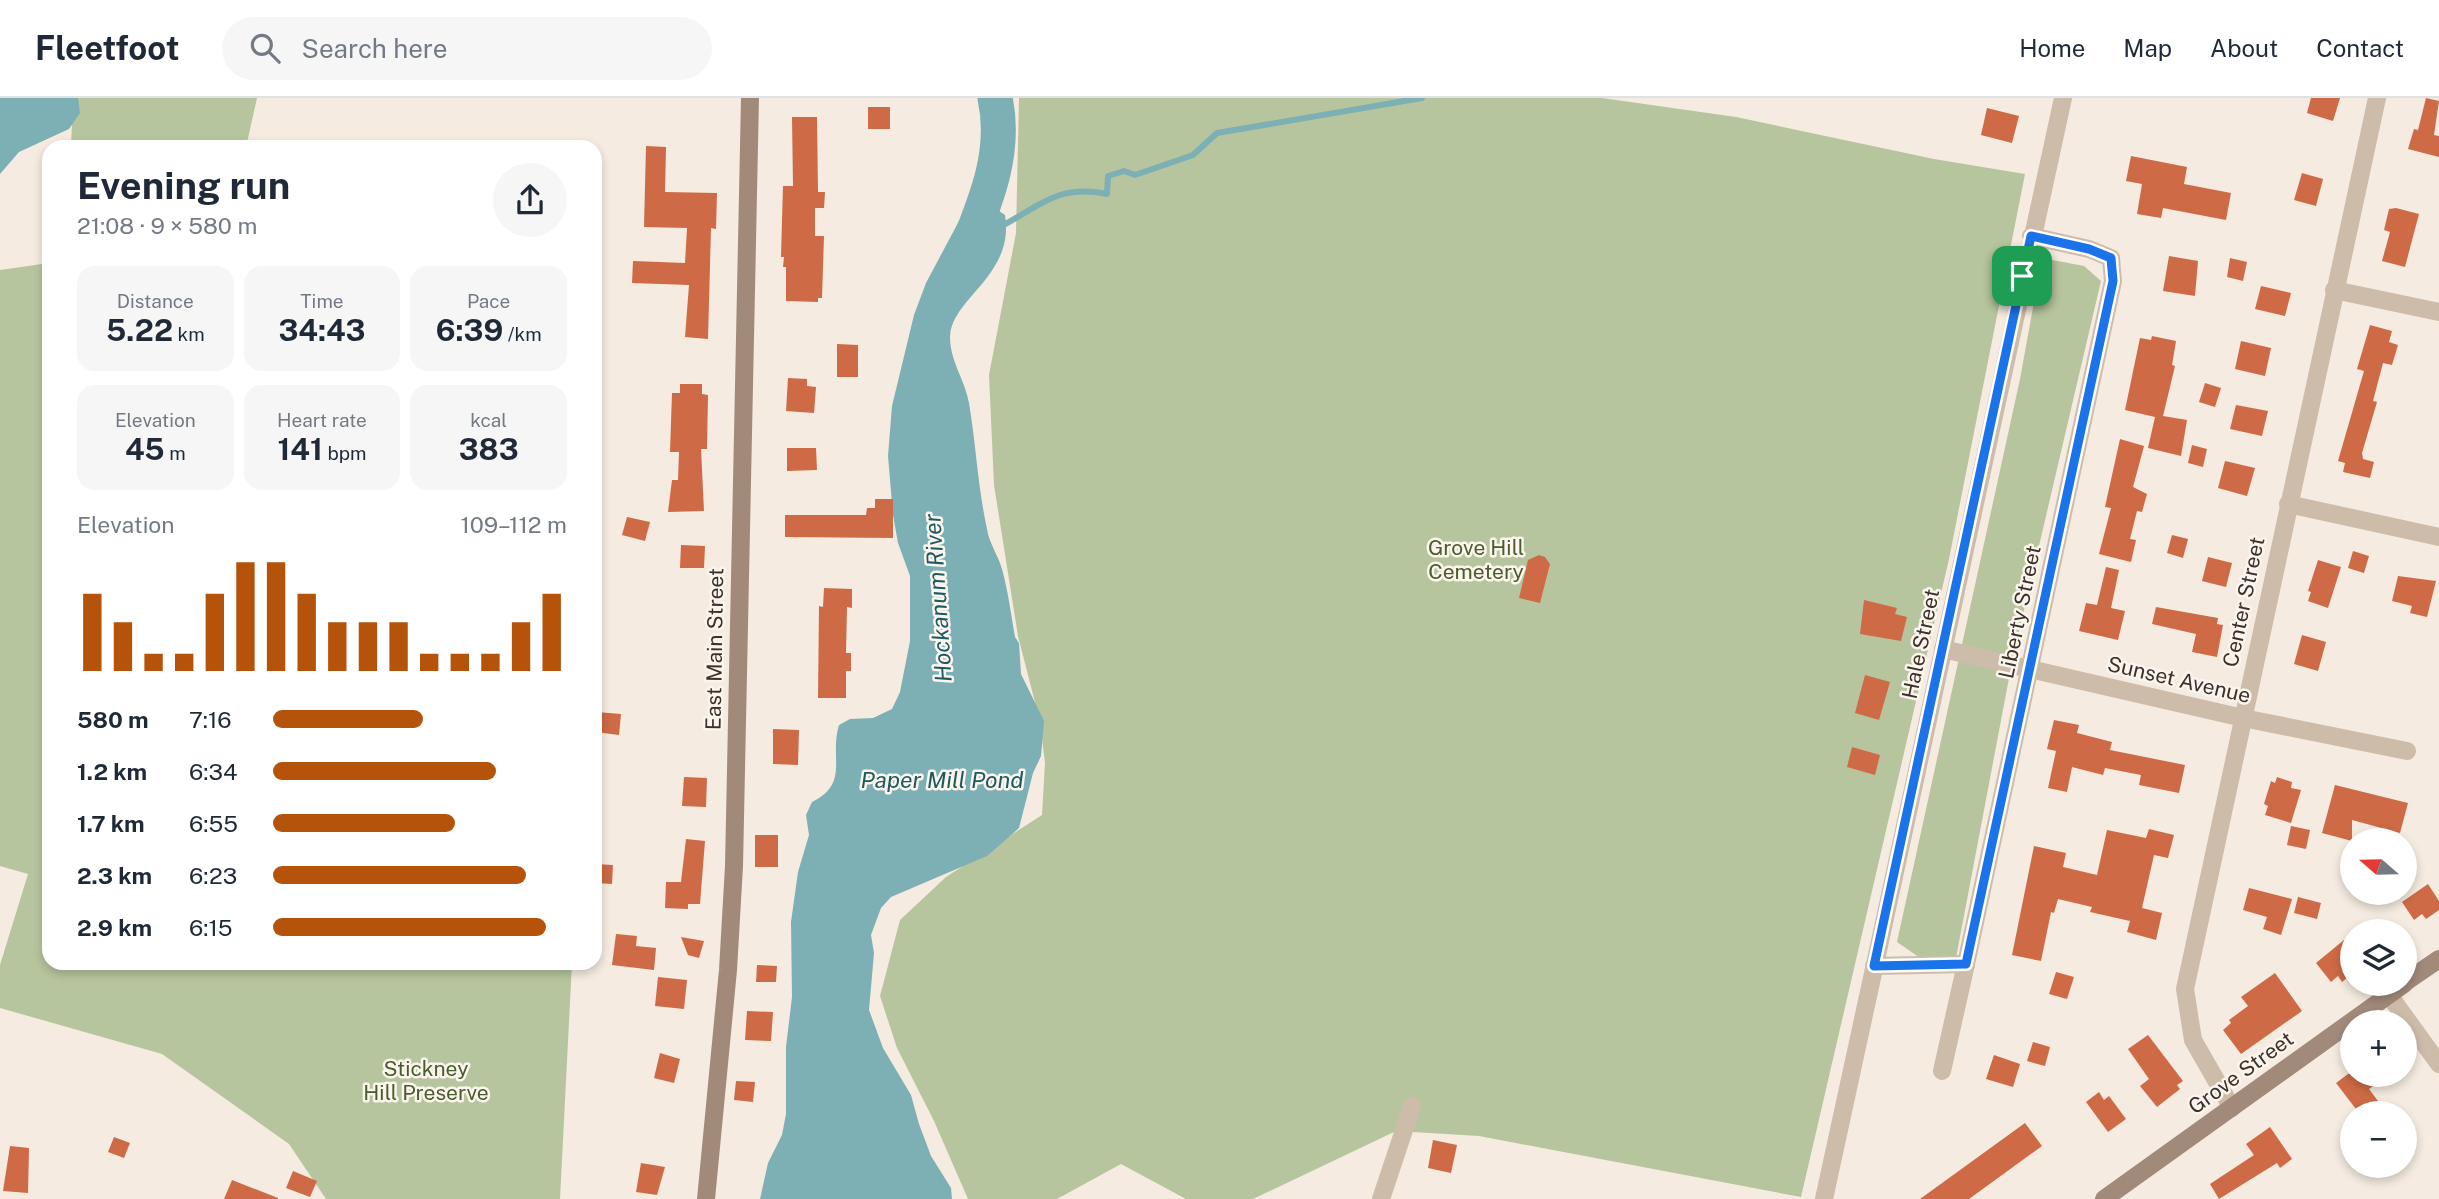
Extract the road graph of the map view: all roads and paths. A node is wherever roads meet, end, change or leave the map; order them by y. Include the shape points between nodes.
1 (750, 98) edge
2 (2063, 98) edge
3 (2377, 98) edge
4 (2031, 236) junction
5 (2334, 290) junction
6 (2439, 312) edge
7 (2288, 504) junction
8 (2439, 537) edge
9 (1943, 649) junction
10 (2031, 671) junction
11 (2243, 718) junction
12 (2407, 751) dead end
13 (2439, 958) edge
14 (1966, 964) junction
15 (1874, 966) junction
16 (2417, 974) edge
17 (2388, 996) edge
18 (2390, 996) edge
19 (2439, 1063) edge
20 (1942, 1071) dead end
21 (1412, 1106) dead end
22 (2231, 1108) junction
23 (706, 1199) edge
24 (1381, 1199) edge
25 (1824, 1199) edge
26 (2104, 1199) edge

1 - 23 main road, East Main Street via 732,901
2 - 4 street, Hale Street
3 - 5 street, Center Street
4 - 9 street, Hale Street
4 - 10 street, Liberty Street via 2111,258 2113,281
5 - 6 street
5 - 7 street, Center Street
7 - 8 street
7 - 11 street, Center Street
9 - 10 street, Sunset Avenue
9 - 15 street, Hale Street
10 - 11 street, Sunset Avenue
10 - 14 street, Liberty Street
11 - 12 street, Sunset Avenue
11 - 22 street, Center Street via 2185,989 2193,1040
13 - 16 main road, Grove Street
14 - 15 street
14 - 20 street, Liberty Street
15 - 25 street, Hale Street
17 - 22 main road, Grove Street
18 - 19 street
21 - 24 street
22 - 26 main road, Grove Street

